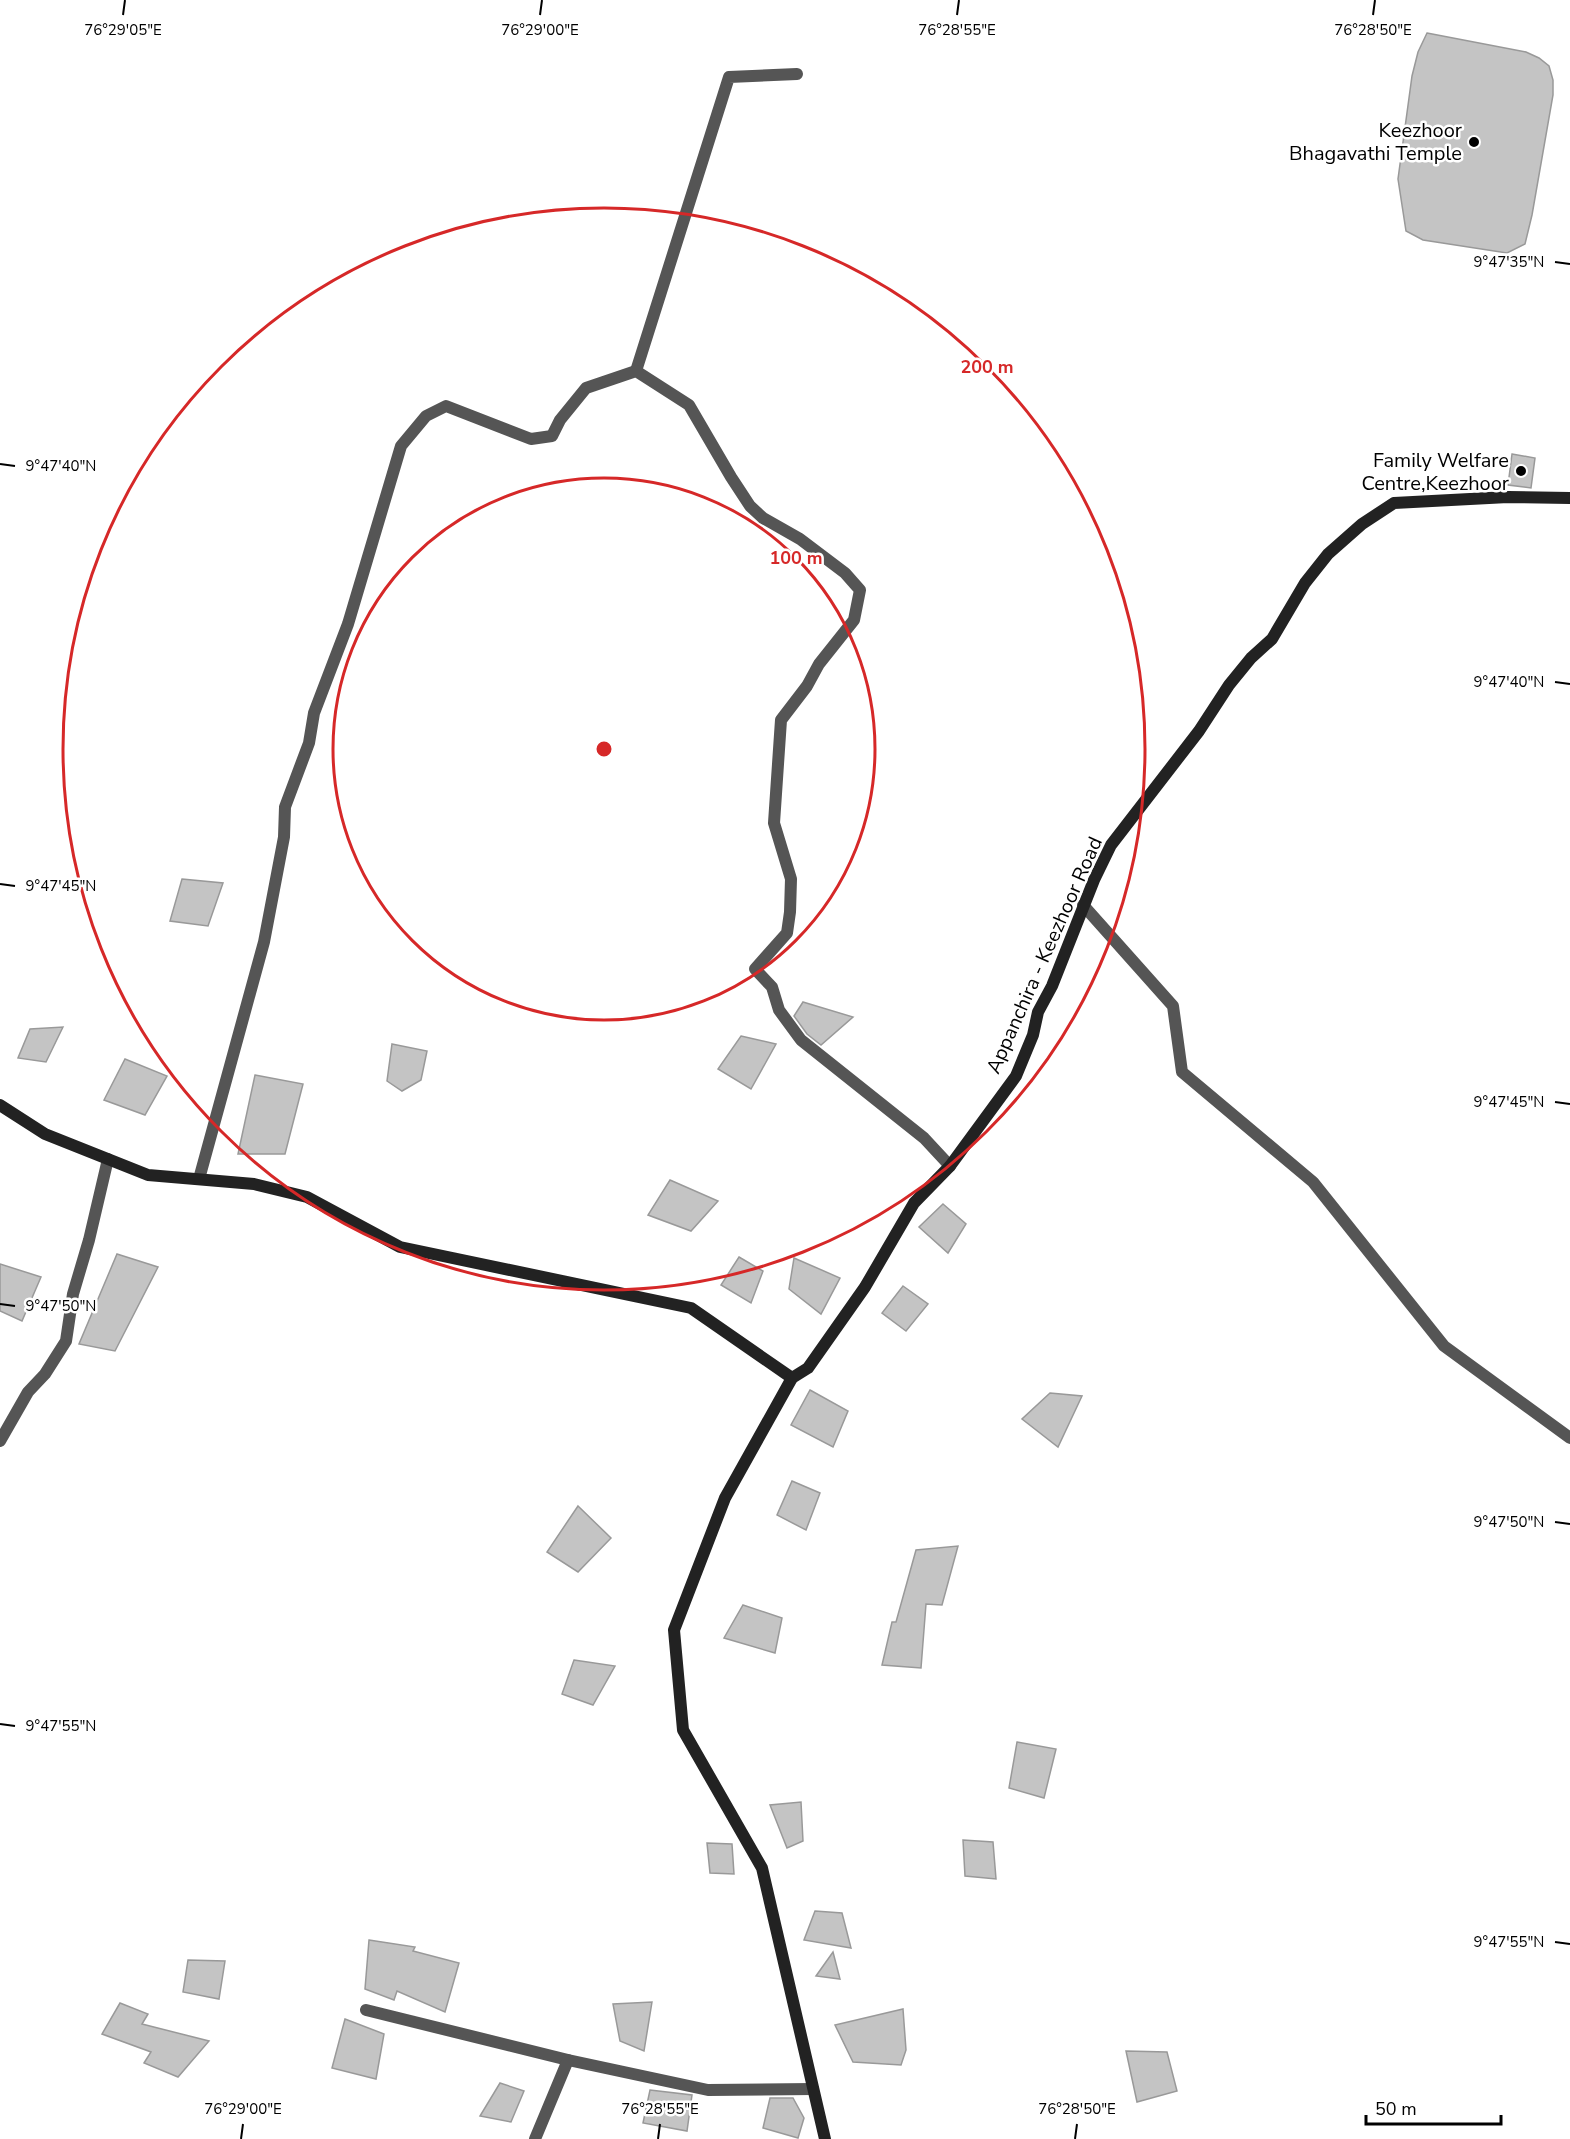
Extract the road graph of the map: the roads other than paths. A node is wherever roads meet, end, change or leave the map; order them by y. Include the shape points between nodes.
1 (797, 74) dead end
2 (636, 371) junction
3 (1570, 498) edge
4 (1083, 905) junction
5 (0, 1105) edge
6 (108, 1159) junction
7 (950, 1166) junction
8 (199, 1179) junction
9 (792, 1378) junction
10 (1570, 1438) edge
11 (0, 1441) edge
12 (366, 2010) dead end
13 (568, 2060) junction
14 (813, 2089) junction
15 (535, 2139) edge
16 (825, 2139) edge

1 - 2 street via 729,77
2 - 7 street via 689,405 750,506 845,573 860,590 854,620 781,720 774,823 791,879 789,912 786,933 754,969 772,987 779,1010 801,1040 924,1138
2 - 8 street via 586,388 552,436 531,440 446,406 426,416 401,446 348,624 314,713 309,743 285,807 284,837 264,942
3 - 4 main road, Appanchira - Keezhoor Road via 1394,503 1362,524 1328,554 1305,583 1272,639 1229,686 1111,845
4 - 7 main road, Appanchira - Keezhoor Road via 1016,1076
4 - 10 street via 1173,1006 1182,1072 1313,1182 1444,1346
5 - 6 main road via 45,1134
6 - 8 main road via 148,1176
6 - 11 street via 73,1294 66,1341 28,1392
7 - 9 main road, Appanchira - Keezhoor Road via 914,1203 865,1287 808,1368
8 - 9 main road via 254,1184 307,1197 400,1246 691,1308
9 - 14 main road via 724,1498 674,1630 683,1730 762,1868
12 - 13 street
13 - 14 street via 708,2090
13 - 15 street
14 - 16 main road

